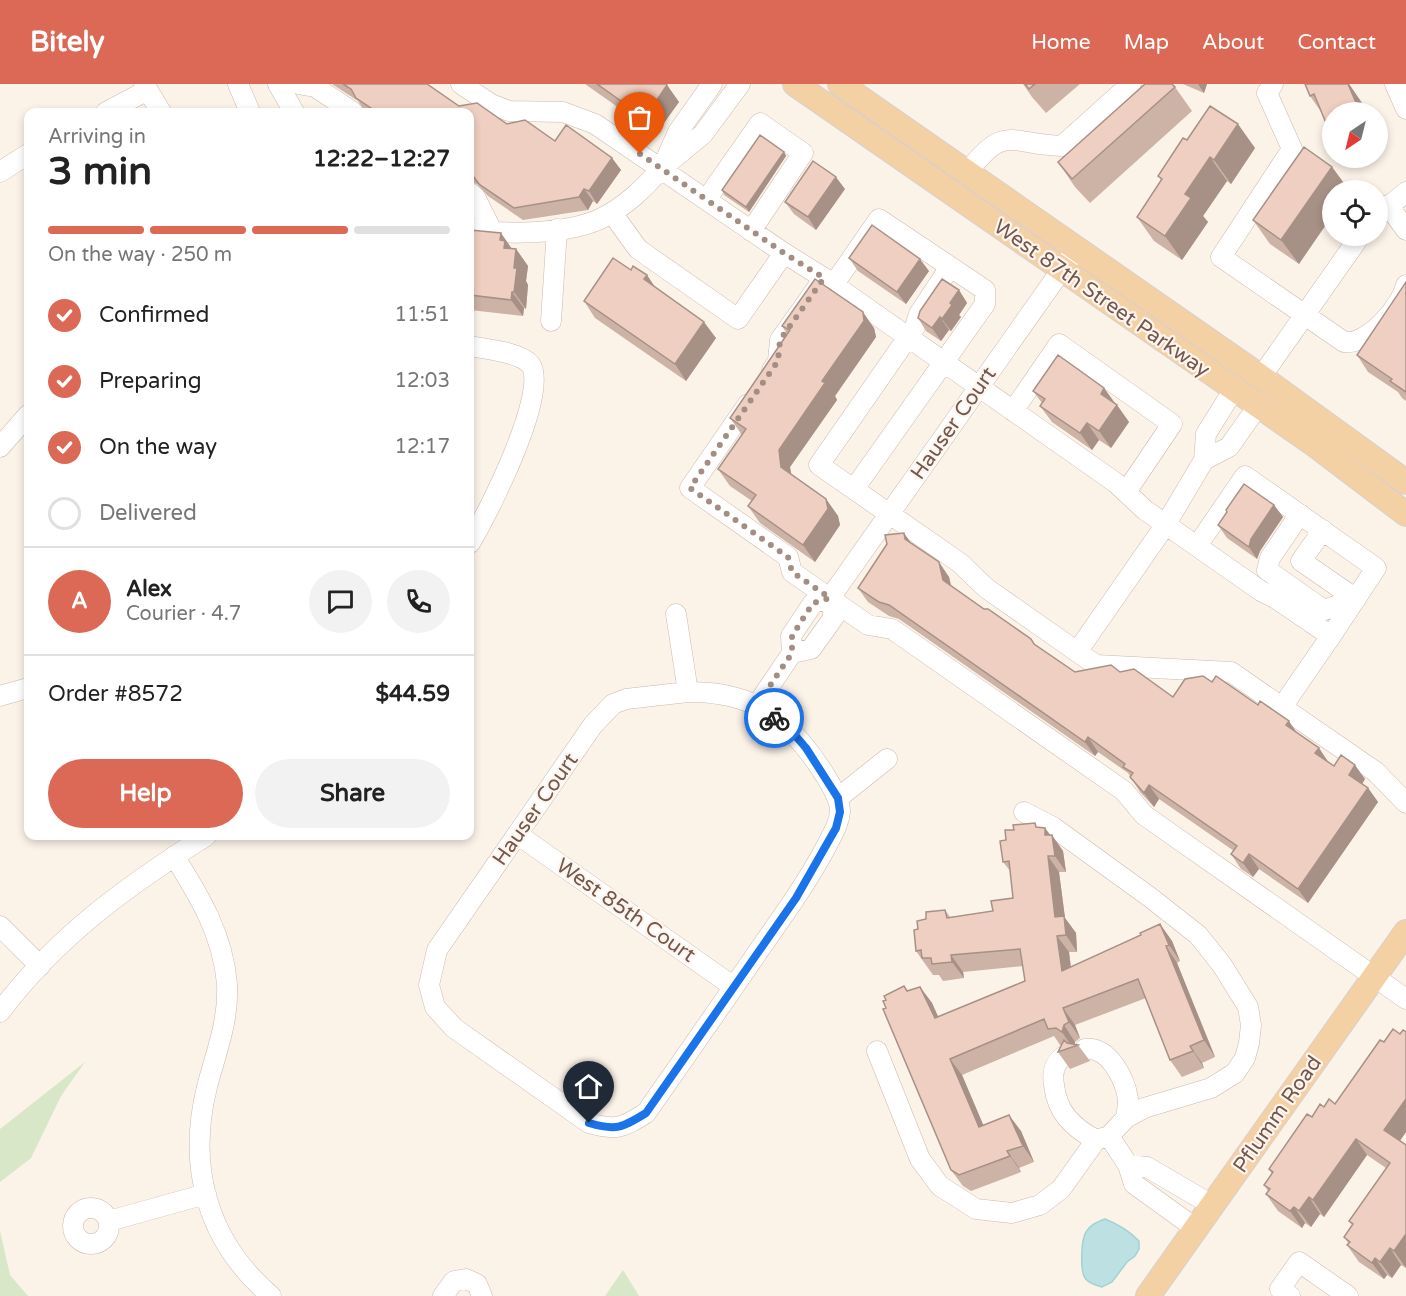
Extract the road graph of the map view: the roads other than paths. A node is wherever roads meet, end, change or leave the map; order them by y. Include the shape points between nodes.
1 (238, 84) edge
2 (278, 84) edge
3 (298, 84) edge
4 (461, 84) edge
5 (712, 84) edge
6 (740, 84) edge
7 (795, 84) edge
8 (821, 84) edge
9 (840, 84) edge
10 (1131, 84) edge
11 (1274, 84) edge
12 (1395, 84) edge
13 (146, 87) edge
14 (112, 108) edge
15 (159, 108) edge
16 (248, 108) edge
17 (288, 108) edge
18 (347, 108) edge
19 (1406, 109) edge
20 (882, 113) junction
21 (24, 157) edge
22 (662, 168) junction
23 (0, 172) edge
24 (967, 173) junction
25 (1406, 192) edge
26 (474, 196) edge
27 (706, 200) junction
28 (1388, 207) edge
29 (612, 213) junction
30 (1388, 215) edge
31 (474, 229) edge
32 (557, 229) junction
33 (1406, 230) edge
34 (492, 231) junction
35 (751, 231) junction
36 (1353, 246) edge
37 (1077, 248) junction
38 (784, 253) junction
39 (950, 267) junction
40 (1061, 270) junction
41 (829, 281) junction
42 (1406, 285) edge
43 (981, 309) junction
44 (1305, 314) junction
45 (551, 321) dead end
46 (912, 332) junction
47 (474, 347) edge
48 (943, 361) junction
49 (1261, 377) junction
50 (979, 386) junction
51 (1234, 389) junction
52 (1258, 406) junction
53 (1013, 411) junction
54 (24, 420) edge
55 (0, 447) edge
56 (1204, 460) junction
57 (1406, 482) edge
58 (854, 489) junction
59 (1126, 492) junction
60 (889, 514) junction
61 (1300, 514) junction
62 (1406, 514) edge
63 (1166, 524) junction
64 (1323, 530) junction
65 (474, 536) edge
66 (1197, 546) junction
67 (830, 598) junction
68 (1356, 599) junction
69 (676, 614) dead end
70 (1331, 636) junction
71 (1077, 652) junction
72 (24, 689) edge
73 (688, 692) junction
74 (0, 696) edge
75 (757, 705) junction
76 (1282, 707) junction
77 (887, 759) dead end
78 (838, 798) junction
79 (1406, 803) edge
80 (1024, 812) dead end
81 (518, 834) junction
82 (200, 840) edge
83 (174, 856) junction
84 (0, 926) edge
85 (1406, 932) edge
86 (39, 966) junction
87 (1374, 976) junction
88 (734, 987) junction
89 (1406, 999) edge
90 (0, 1012) edge
91 (1085, 1049) dead end
92 (877, 1051) dead end
93 (1065, 1056) edge
94 (1126, 1118) junction
95 (1102, 1138) junction
96 (1128, 1165) junction
97 (206, 1194) junction
98 (1212, 1205) junction
99 (109, 1221) dead end
100 (1196, 1228) junction
101 (271, 1296) edge
102 (443, 1296) edge
103 (482, 1296) edge
104 (1148, 1296) edge
105 (1290, 1296) edge
106 (1348, 1296) edge

1 - 16 street
2 - 17 street
3 - 18 street via 315,87
4 - 22 street via 509,111 563,112 595,123
5 - 22 street via 678,132
6 - 22 street via 703,134
7 - 40 main road, West 87th Street Parkway
8 - 20 main road via 866,115
9 - 20 main road, West 87th Street Parkway
10 - 24 street via 1062,146 1002,141 980,155
11 - 44 street via 1267,93 1292,149 1221,256
12 - 19 street
13 - 14 street
13 - 15 street
20 - 24 main road, West 87th Street Parkway
21 - 23 street
22 - 27 street
22 - 29 street
24 - 37 main road, West 87th Street Parkway
25 - 28 street
26 - 34 street
27 - 35 street
27 - 35 street via 760,123 803,153
29 - 32 street via 599,220
29 - 38 street via 638,249 738,319
30 - 33 street
31 - 34 street
32 - 34 street
32 - 45 street
35 - 38 street
36 - 44 street
37 - 40 street, Hauser Court
37 - 49 main road, West 87th Street Parkway
38 - 41 street
39 - 41 street via 879,219
39 - 43 street via 985,290
39 - 46 street via 919,314
40 - 50 street, Hauser Court
40 - 51 main road, West 87th Street Parkway
41 - 46 street
41 - 67 street via 780,340 778,361 690,488 788,557 792,572
42 - 44 street via 1390,315 1357,341 1344,342
43 - 46 street via 975,295 953,282
43 - 48 street
44 - 49 street
46 - 48 street
46 - 58 street via 819,465
47 - 65 street via 521,357 532,366 535,385 498,492
48 - 50 street
48 - 58 street
49 - 57 main road, West 87th Street Parkway
50 - 53 street
50 - 60 street, Hauser Court
51 - 52 main road, West 87th Street Parkway
51 - 56 street via 1206,434
52 - 56 street via 1229,447
52 - 62 main road, West 87th Street Parkway
53 - 59 street
53 - 59 street via 1059,344 1172,424
54 - 55 street
56 - 63 street
58 - 60 street
59 - 63 street
60 - 67 street, Hauser Court
60 - 71 street
61 - 64 street
61 - 66 street via 1245,476
61 - 68 street via 1269,558 1267,570 1324,610
63 - 66 street
63 - 71 street
64 - 68 street via 1376,568
64 - 68 street via 1301,561
66 - 70 street
67 - 75 street, Hauser Court via 813,603 792,636 792,653
67 - 87 street via 868,626 892,629 1124,790 1144,815
68 - 70 street
69 - 73 street
70 - 76 street
71 - 76 street via 1096,665 1231,672
72 - 74 street
73 - 75 street, Hauser Court via 741,698
73 - 81 street, Hauser Court via 613,704 593,725
75 - 78 street via 794,734
76 - 79 street via 1376,772
77 - 78 street
78 - 88 street via 836,828 816,866
80 - 94 street via 1053,827 1198,935 1222,964 1248,1007 1249,1043 1235,1073 1211,1088 1144,1108
81 - 88 street, West 85th Court
81 - 88 street, Hauser Court via 437,950 429,985 435,1007 454,1028 589,1123 609,1128 629,1124 646,1113
82 - 83 street
83 - 86 street via 94,913
83 - 97 street via 202,899 215,928 227,987 225,1018 200,1120 199,1164
84 - 86 street
85 - 87 main road, Pflumm Road
86 - 90 street
87 - 89 street
87 - 98 main road, Pflumm Road
91 - 94 street via 1102,1053 1115,1065 1125,1085
92 - 95 street via 920,1159 940,1186 976,1209 1012,1213 1040,1205 1061,1189
93 - 95 street via 1052,1073 1056,1101 1069,1121 1085,1134
94 - 95 street
95 - 96 street
96 - 98 street via 1147,1167
96 - 100 street via 1134,1184
97 - 99 street
97 - 101 street via 216,1225 237,1261
98 - 100 main road, Pflumm Road
100 - 104 main road, Pflumm Road
102 - 103 street via 454,1281 466,1279 477,1284
105 - 106 street via 1280,1289 1299,1262

